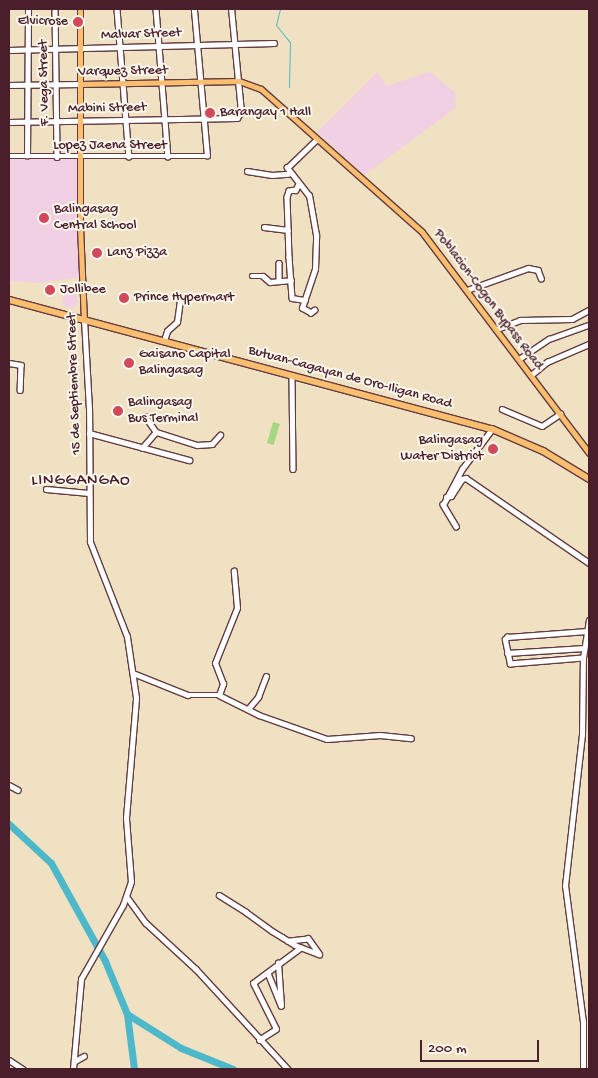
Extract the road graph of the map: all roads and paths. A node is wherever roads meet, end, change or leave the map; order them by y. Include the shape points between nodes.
1 (28, 9) edge
2 (55, 9) edge
3 (80, 9) edge
4 (118, 9) edge
5 (156, 9) edge
6 (194, 9) edge
7 (231, 9) edge
8 (274, 43) dead end
9 (235, 44) junction
10 (198, 45) junction
11 (120, 46) junction
12 (160, 46) junction
13 (81, 48) junction
14 (28, 49) junction
15 (55, 49) junction
16 (9, 50) edge
17 (238, 81) junction
18 (202, 82) junction
19 (124, 83) junction
20 (164, 83) junction
21 (56, 84) junction
22 (81, 84) junction
23 (9, 85) edge
24 (28, 85) junction
25 (205, 119) junction
26 (126, 120) junction
27 (166, 120) junction
28 (27, 121) junction
29 (57, 121) junction
30 (81, 121) junction
31 (9, 122) edge
32 (316, 140) junction
33 (9, 156) edge
34 (26, 156) junction
35 (57, 157) junction
36 (129, 157) junction
37 (168, 157) junction
38 (81, 158) junction
39 (247, 171) dead end
40 (288, 174) junction
41 (299, 184) junction
42 (264, 227) dead end
43 (288, 230) junction
44 (279, 263) dead end
45 (252, 276) dead end
46 (541, 278) dead end
47 (291, 280) junction
48 (279, 281) junction
49 (467, 290) junction
50 (9, 300) edge
51 (180, 300) dead end
52 (305, 300) junction
53 (315, 310) dead end
54 (589, 310) edge
55 (84, 320) junction
56 (588, 325) edge
57 (497, 329) junction
58 (164, 341) junction
59 (589, 344) edge
60 (519, 359) junction
61 (9, 363) edge
62 (531, 375) junction
63 (292, 376) junction
64 (20, 390) dead end
65 (502, 409) dead end
66 (560, 414) junction
67 (145, 416) dead end
68 (153, 426) junction
69 (492, 429) junction
70 (156, 432) junction
71 (89, 433) junction
72 (220, 435) dead end
73 (149, 439) junction
74 (142, 448) junction
75 (589, 453) edge
76 (189, 460) dead end
77 (293, 469) dead end
78 (589, 479) edge
79 (46, 489) dead end
80 (90, 493) junction
81 (446, 497) junction
82 (456, 527) dead end
83 (589, 563) edge
84 (234, 571) dead end
85 (589, 620) edge
86 (587, 631) junction
87 (584, 648) junction
88 (507, 653) junction
89 (583, 658) junction
90 (133, 673) junction
91 (266, 676) dead end
92 (219, 696) junction
93 (248, 709) junction
94 (583, 712) junction
95 (589, 715) edge
96 (411, 738) dead end
97 (9, 785) edge
98 (18, 790) dead end
99 (219, 895) dead end
100 (127, 897) junction
101 (288, 941) junction
102 (300, 948) junction
103 (278, 963) junction
104 (268, 974) junction
105 (583, 1022) junction
106 (589, 1024) edge
107 (259, 1040) junction
108 (84, 1056) dead end
109 (9, 1060) edge
110 (75, 1061) junction
111 (23, 1069) edge
112 (73, 1069) edge
113 (288, 1069) edge
114 (583, 1069) edge

1 - 14 street
2 - 15 street, F. Vega Street
3 - 13 main road, 15 de Septiembre Street
4 - 11 street
5 - 12 street
6 - 10 street
7 - 9 street
8 - 9 street, Malvar Street
9 - 10 street, Malvar Street
9 - 17 street
10 - 12 street, Malvar Street
10 - 18 street
11 - 12 street, Malvar Street
11 - 13 street, Malvar Street
11 - 19 street
12 - 20 street
13 - 15 street, Malvar Street
13 - 22 main road, 15 de Septiembre Street
14 - 15 street, Malvar Street
14 - 16 street, Malvar Street
14 - 24 street
15 - 21 street, F. Vega Street
17 - 18 main road, Varquez Street
17 - 25 street, Mabini Street via 239,116
17 - 32 main road, Poblacion-Cogon Bypass Road via 261,89
18 - 20 main road, Varquez Street
18 - 25 street
19 - 20 main road, Varquez Street
19 - 22 main road, Varquez Street
19 - 26 street
20 - 27 street
21 - 22 street, Varquez Street
21 - 24 street, Varquez Street
21 - 29 street, F. Vega Street
22 - 30 main road, 15 de Septiembre Street
23 - 24 street, Varquez Street
24 - 28 street
25 - 27 street, Mabini Street
25 - 37 street, Lopez Jaena Street via 208,153 205,157
26 - 27 street, Mabini Street
26 - 30 street, Mabini Street
26 - 36 street
27 - 37 street
28 - 29 street, Mabini Street
28 - 31 street, Mabini Street
28 - 34 street
29 - 30 street, Mabini Street
29 - 35 street, F. Vega Street
30 - 38 main road, 15 de Septiembre Street
32 - 40 street via 288,164
32 - 49 main road, Poblacion-Cogon Bypass Road via 422,232
33 - 34 street, Lopez Jaena Street
34 - 35 street, Lopez Jaena Street
35 - 38 street, Lopez Jaena Street
36 - 37 street, Lopez Jaena Street
36 - 38 street, Lopez Jaena Street
38 - 55 main road, 15 de Septiembre Street
39 - 40 street
40 - 41 street
41 - 43 street via 287,195
41 - 52 street via 309,196 316,236 315,269
42 - 43 street
43 - 47 street
44 - 48 street
45 - 48 street via 263,276 270,282
46 - 49 street via 538,270 528,268
47 - 48 street
47 - 52 street via 292,298
49 - 57 main road, Poblacion-Cogon Bypass Road
50 - 55 highway, Butuan-Cagayan de Oro-Iligan Road
51 - 58 street via 177,322
52 - 53 street via 302,308 311,312
54 - 57 street via 572,319 520,320
55 - 58 highway, Butuan-Cagayan de Oro-Iligan Road
55 - 71 street, 15 de Septiembre Street
56 - 60 street via 549,339
57 - 60 main road, Poblacion-Cogon Bypass Road
58 - 63 highway, Butuan-Cagayan de Oro-Iligan Road
59 - 62 street via 547,362
60 - 62 main road, Poblacion-Cogon Bypass Road
61 - 64 street via 20,365
62 - 66 main road, Poblacion-Cogon Bypass Road
63 - 69 highway, Butuan-Cagayan de Oro-Iligan Road
63 - 77 street
65 - 66 street via 542,426
66 - 75 main road, Poblacion-Cogon Bypass Road
67 - 68 street
68 - 70 street
68 - 73 street
69 - 78 highway, Butuan-Cagayan de Oro-Iligan Road via 543,450
69 - 81 street
70 - 72 street via 201,446 212,444
70 - 73 street
71 - 74 street
71 - 80 street, 15 de Septiembre Street
73 - 74 street
74 - 76 street
79 - 80 street
80 - 90 street, 15 de Septiembre Street via 93,556 127,637
81 - 82 street via 443,505
81 - 83 street via 451,496 466,478
84 - 92 street via 238,608 215,663 223,684
85 - 86 street
86 - 87 street
86 - 88 street via 507,637
87 - 88 street
87 - 89 street
88 - 89 street via 508,663 512,664
89 - 94 street
90 - 92 street via 188,695
90 - 100 street, 15 de Septiembre Street via 135,724 126,818 132,882
91 - 93 street via 259,695
92 - 93 street
93 - 96 street via 327,739 380,735
94 - 95 street
94 - 105 street via 565,894
97 - 98 street
99 - 101 street
100 - 107 street via 146,923 196,969
100 - 110 street, 15 de Septiembre Street via 88,962 80,984
101 - 102 street
101 - 102 street via 308,940 320,953
102 - 103 street
103 - 104 street
103 - 104 street via 281,1006
104 - 107 street via 252,986 276,1029
105 - 106 street
105 - 114 street
107 - 113 street
108 - 110 street
109 - 111 street
110 - 112 street, 15 de Septiembre Street

